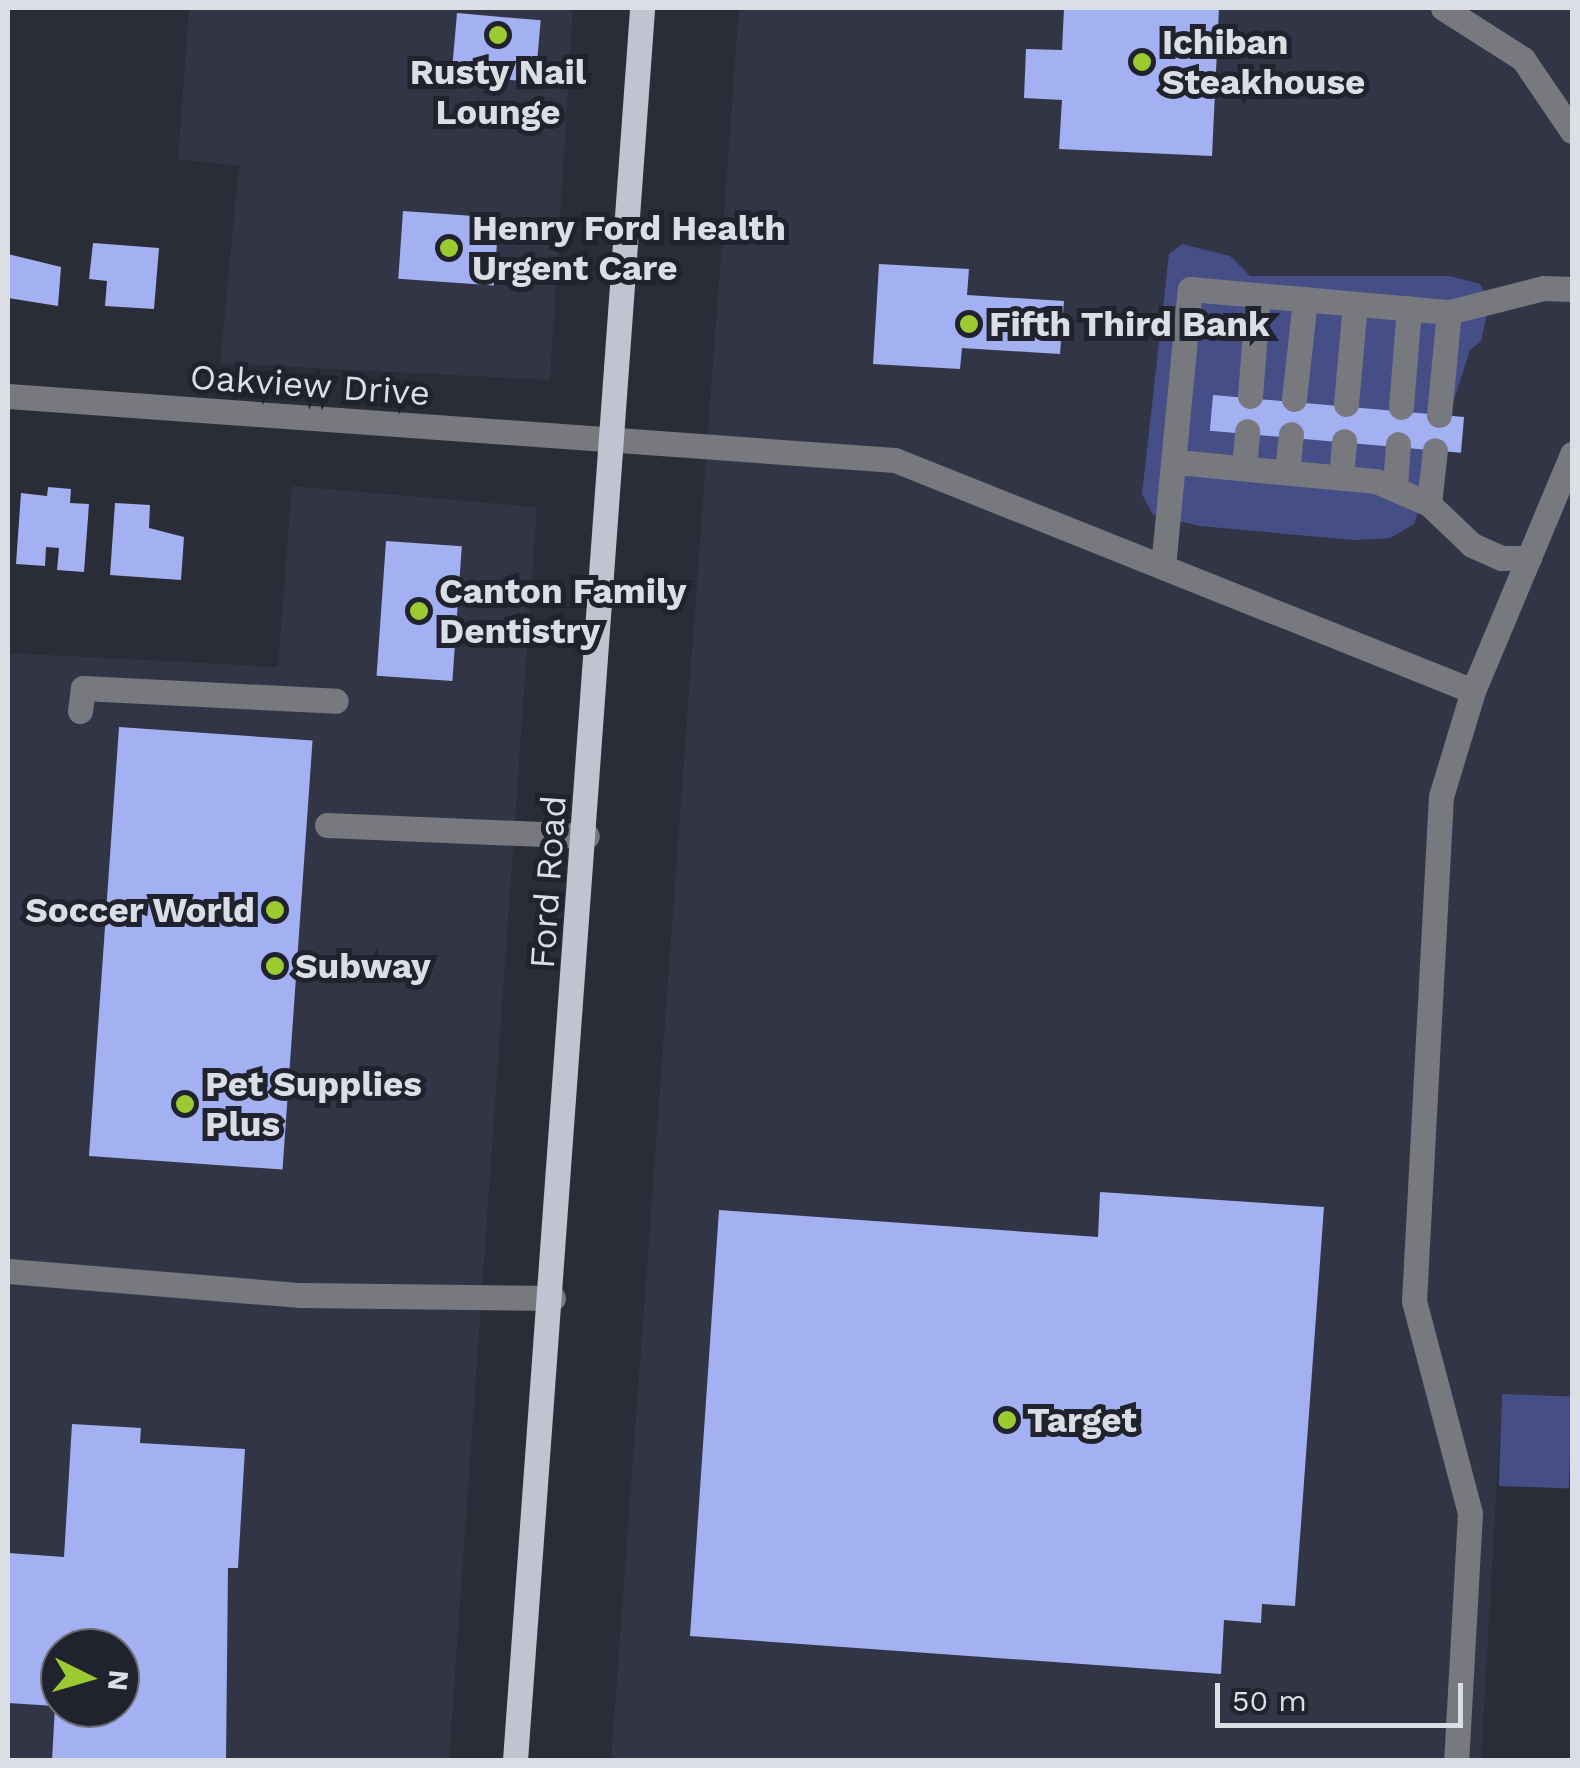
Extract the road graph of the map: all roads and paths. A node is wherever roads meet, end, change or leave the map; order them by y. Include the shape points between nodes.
1 (642, 8) edge
2 (1443, 8) edge
3 (1572, 131) edge
4 (1572, 289) edge
5 (1258, 295) junction
6 (1305, 299) junction
7 (1355, 304) junction
8 (1410, 308) junction
9 (1449, 312) junction
10 (8, 396) edge
11 (1250, 396) dead end
12 (1294, 400) dead end
13 (1346, 404) dead end
14 (1401, 408) dead end
15 (1438, 415) dead end
16 (1247, 431) dead end
17 (1291, 434) dead end
18 (609, 439) junction
19 (1344, 441) dead end
20 (1398, 444) dead end
21 (1436, 450) dead end
22 (1572, 454) edge
23 (1178, 462) junction
24 (1244, 468) junction
25 (1288, 472) junction
26 (1341, 477) junction
27 (1395, 486) junction
28 (1429, 504) junction
29 (1529, 558) junction
30 (1163, 567) junction
31 (1473, 690) junction
32 (336, 701) dead end
33 (80, 710) dead end
34 (327, 825) dead end
35 (586, 836) junction
36 (8, 1272) edge
37 (553, 1298) junction
38 (515, 1760) edge
39 (1456, 1760) edge

1 - 18 main road, Ford Road
2 - 3 street via 1523,59
4 - 9 street via 1544,288
5 - 6 street
5 - 11 street
5 - 23 street via 1190,289
6 - 7 street
6 - 12 street
7 - 8 street
7 - 13 street
8 - 9 street
8 - 14 street
9 - 15 street
10 - 18 street, Oakview Drive
16 - 24 street
17 - 25 street
18 - 30 street, Oakview Drive via 895,460
18 - 35 main road, Ford Road
19 - 26 street
20 - 27 street
21 - 28 street
22 - 29 street
23 - 24 street
23 - 30 street
24 - 25 street
25 - 26 street
26 - 27 street
27 - 28 street
28 - 29 street via 1472,545 1501,558
29 - 31 street
30 - 31 street, Oakview Drive
31 - 39 street via 1441,796 1414,1300 1470,1513
32 - 33 street via 83,688
34 - 35 street
35 - 37 main road, Ford Road
36 - 37 street via 301,1295
37 - 38 main road, Ford Road

